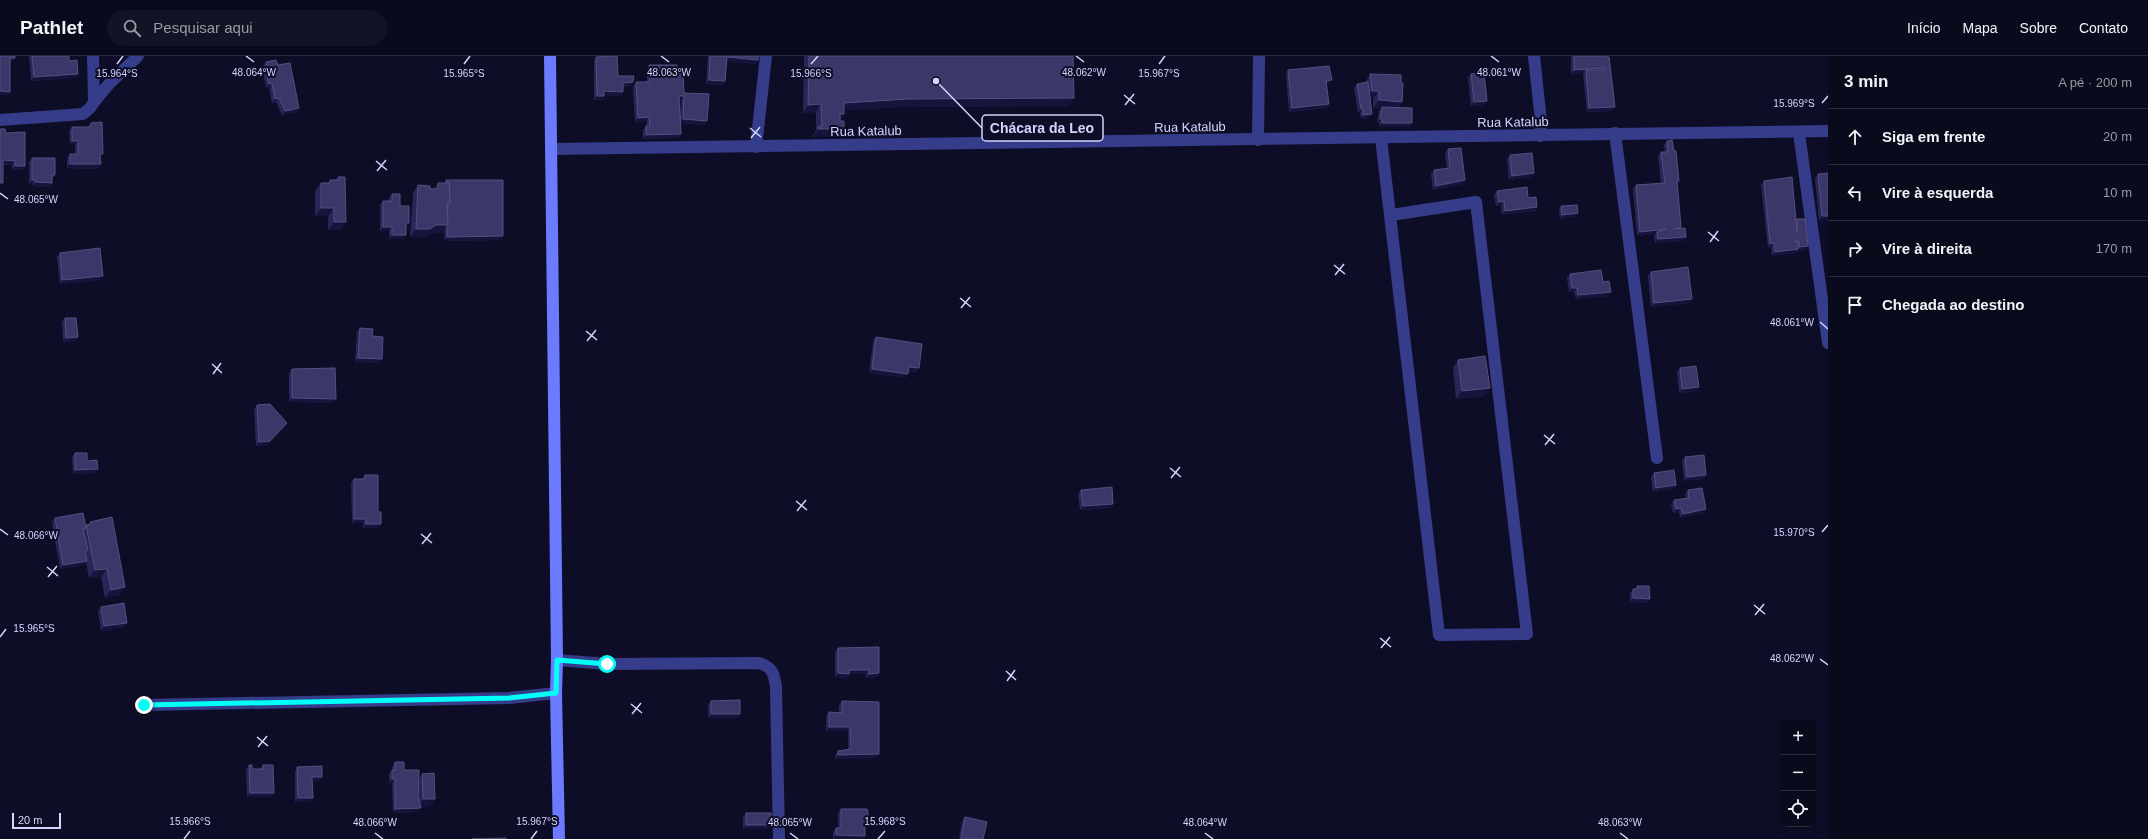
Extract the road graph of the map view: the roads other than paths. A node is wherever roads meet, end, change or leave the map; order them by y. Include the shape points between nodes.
1 (93, 56) edge
2 (138, 56) edge
3 (550, 56) edge
4 (766, 56) edge
5 (1259, 56) edge
6 (1534, 56) edge
7 (94, 102) junction
8 (0, 120) edge
9 (1828, 131) edge
10 (1615, 133) junction
11 (1798, 133) junction
12 (1540, 136) junction
13 (1381, 138) junction
14 (1258, 140) junction
15 (756, 146) junction
16 (551, 149) junction
17 (1390, 215) junction
18 (1828, 343) edge
19 (1657, 458) dead end
20 (557, 660) junction
21 (556, 693) junction
22 (144, 705) dead end
23 (559, 839) edge
24 (779, 839) edge

1 - 7 street
2 - 7 street
3 - 16 main road
4 - 15 street
5 - 14 street
6 - 12 street via 1541,121
7 - 8 street via 83,114
9 - 11 street, Rua Katalub
10 - 11 street, Rua Katalub
10 - 12 street, Rua Katalub
10 - 19 street
11 - 18 street
12 - 13 street, Rua Katalub
13 - 14 street, Rua Katalub
13 - 17 street
14 - 15 street, Rua Katalub
15 - 16 street, Rua Katalub
16 - 20 main road
17 - 17 street via 1440,635 1527,634 1476,202
20 - 21 main road
20 - 24 street via 607,664 768,665 773,670 776,687
21 - 22 street via 509,698
21 - 23 main road

